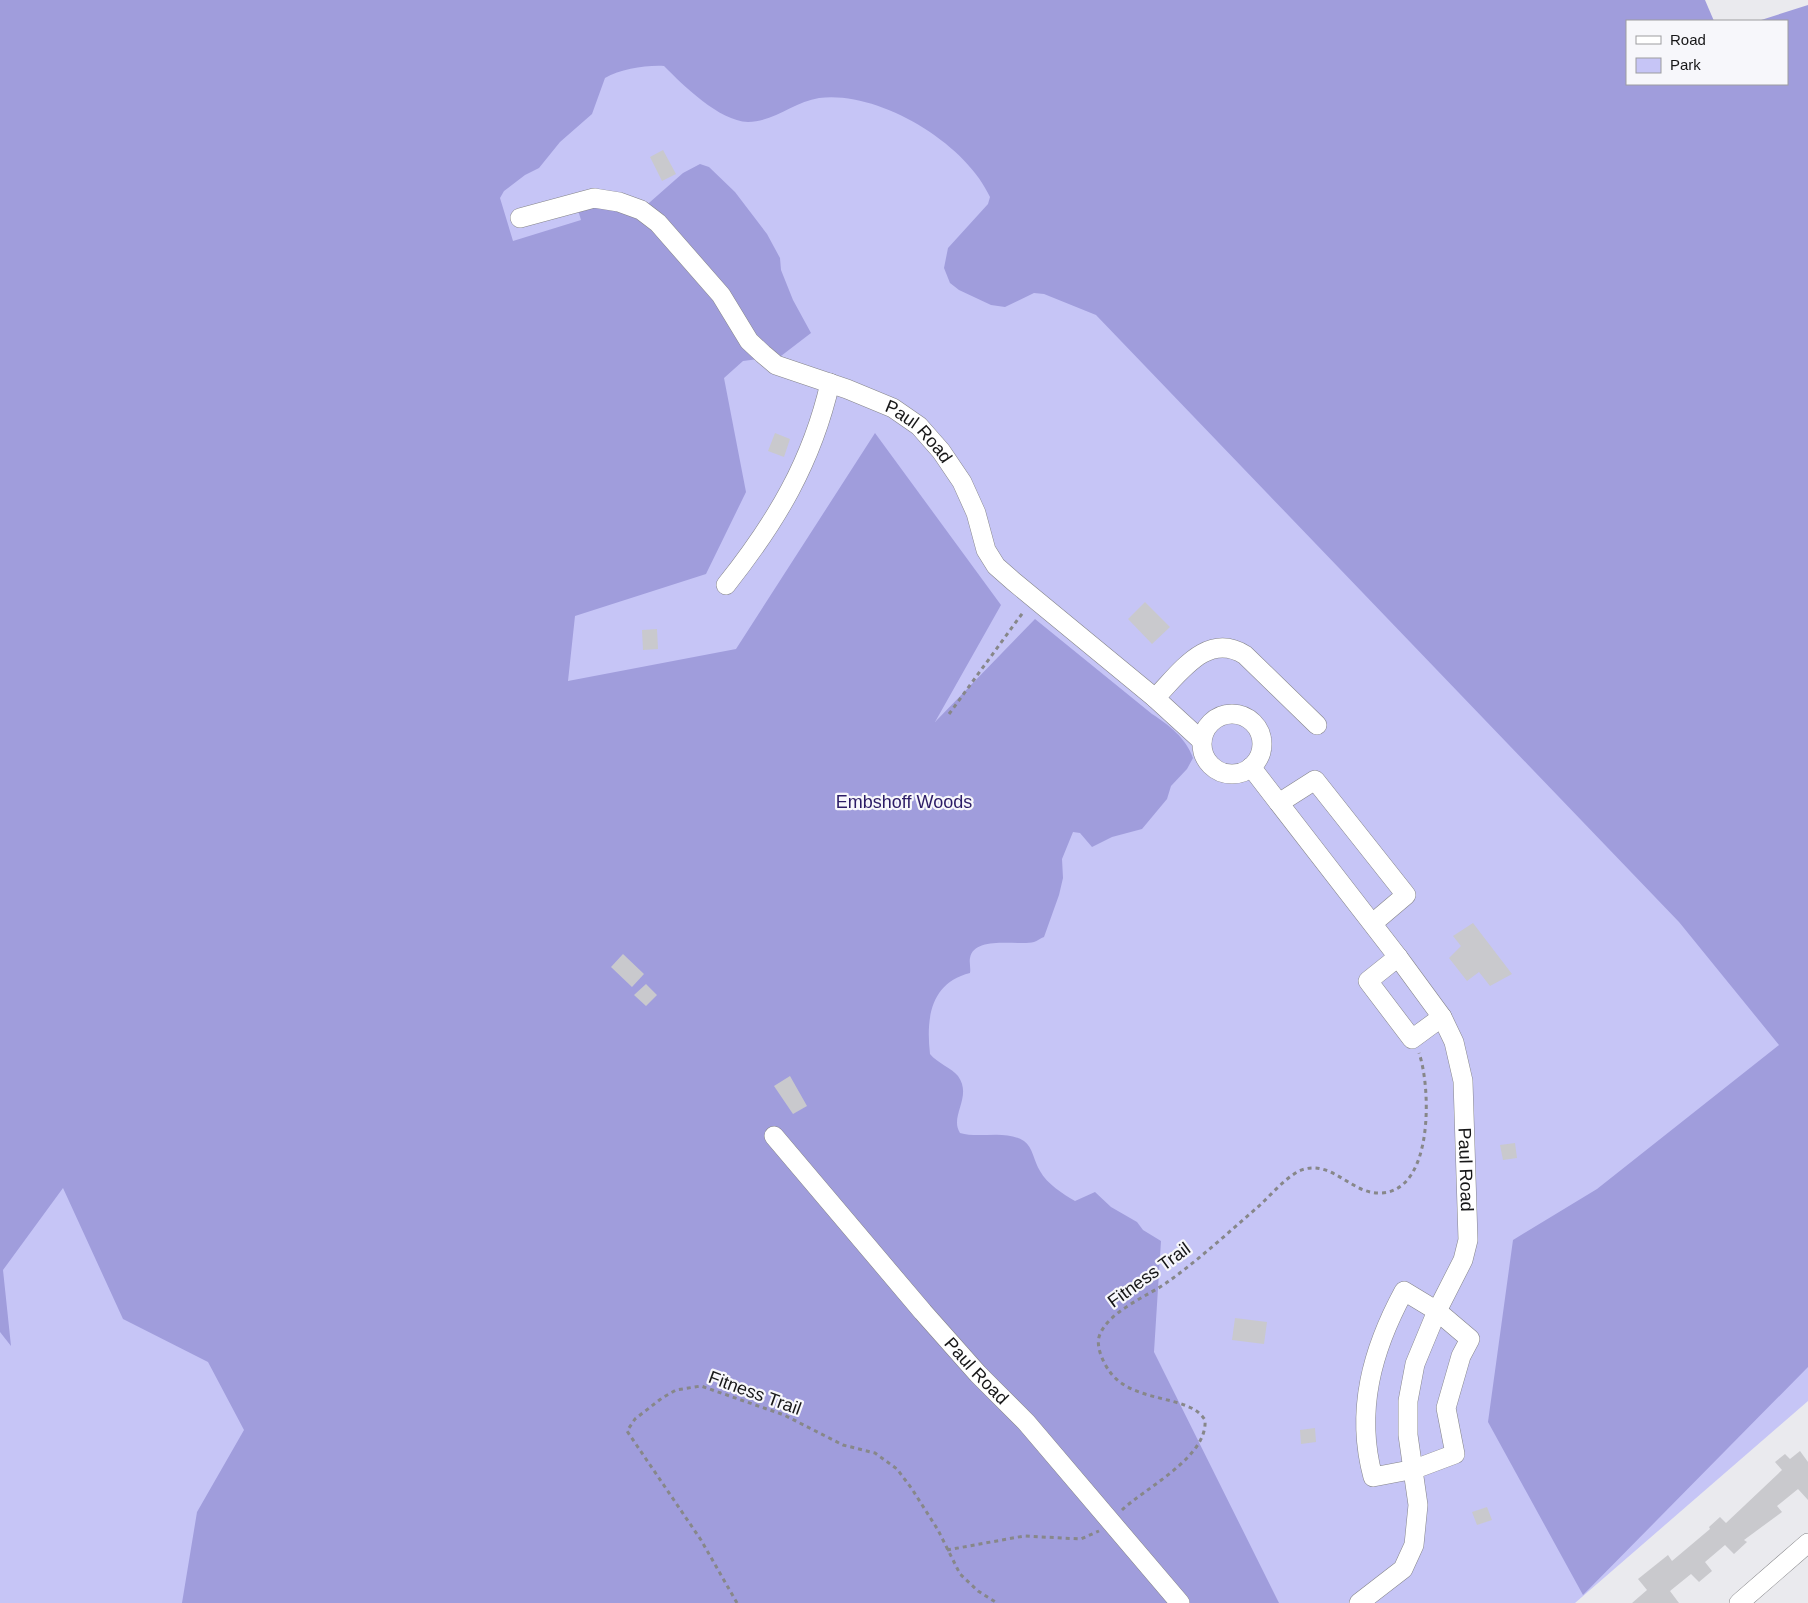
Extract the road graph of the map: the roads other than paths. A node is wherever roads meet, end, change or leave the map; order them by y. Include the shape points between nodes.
1 (520, 218) dead end
2 (830, 383) junction
3 (726, 585) dead end
4 (1155, 698) junction
5 (1317, 725) dead end
6 (1202, 741) junction
7 (1251, 767) junction
8 (1279, 803) junction
9 (1373, 923) junction
10 (1398, 957) junction
11 (1442, 1017) junction
12 (774, 1136) dead end
13 (1437, 1311) junction
14 (1415, 1469) junction
15 (1808, 1543) edge
16 (1747, 1600) edge
17 (1180, 1603) edge
18 (1359, 1603) edge

1 - 2 street, Paul Road via 594,198 641,210 653,218 721,295 749,341 763,354 776,365
2 - 3 street via 816,435 799,475 773,522
2 - 4 street, Paul Road via 892,408 919,426 962,482 976,513 986,550 996,566
4 - 5 street via 1202,653 1216,647 1233,648
4 - 6 street, Paul Road
6 - 7 street, Paul Road via 1205,755 1218,770 1233,774
6 - 7 street via 1205,732 1218,718 1237,714 1246,718 1254,724 1262,741 1261,751
7 - 8 street, Paul Road
8 - 9 street, Paul Road
8 - 9 street via 1315,780 1406,895
9 - 10 street, Paul Road
10 - 11 street, Paul Road
10 - 11 street via 1368,981 1414,1038
11 - 13 street, Paul Road via 1454,1042 1463,1081 1468,1240 1463,1260
12 - 17 street, Paul Road via 923,1312 1026,1422
13 - 14 street, Paul Road via 1415,1364 1408,1401 1408,1435
13 - 14 street via 1470,1339 1461,1356 1446,1408 1455,1454
13 - 14 street via 1404,1291 1390,1317 1371,1371 1366,1410 1366,1450 1374,1477
14 - 18 street, Paul Road via 1418,1505 1414,1545 1403,1569
15 - 16 street

